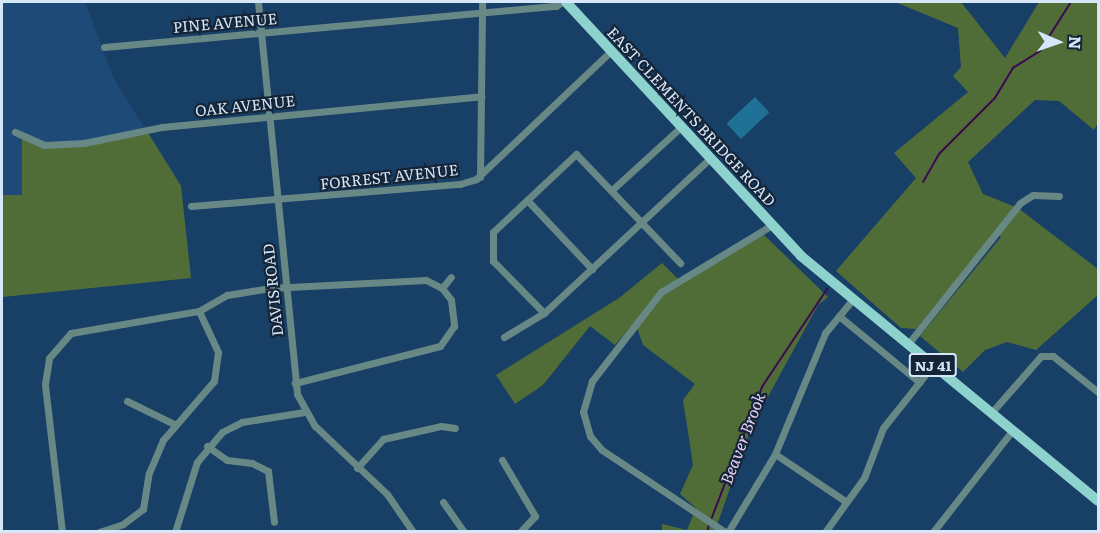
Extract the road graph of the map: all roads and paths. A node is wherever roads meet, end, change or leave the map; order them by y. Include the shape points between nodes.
1 (258, 2) edge
2 (482, 2) edge
3 (564, 2) edge
4 (482, 13) junction
5 (261, 33) junction
6 (104, 47) dead end
7 (611, 51) junction
8 (482, 96) junction
9 (267, 116) junction
10 (681, 127) junction
11 (15, 132) dead end
12 (710, 158) junction
13 (480, 177) junction
14 (613, 189) junction
15 (1059, 196) dead end
16 (527, 200) junction
17 (276, 201) junction
18 (191, 206) dead end
19 (643, 221) junction
20 (772, 225) junction
21 (680, 263) dead end
22 (592, 269) junction
23 (451, 277) dead end
24 (285, 287) junction
25 (442, 288) junction
26 (853, 299) junction
27 (199, 311) junction
28 (544, 313) junction
29 (839, 316) junction
30 (504, 337) dead end
31 (908, 344) junction
32 (933, 365) junction
33 (919, 382) junction
34 (295, 383) junction
35 (1098, 392) edge
36 (127, 401) dead end
37 (304, 412) junction
38 (991, 413) junction
39 (174, 424) junction
40 (455, 428) dead end
41 (1012, 431) junction
42 (207, 446) junction
43 (776, 454) junction
44 (502, 460) dead end
45 (357, 468) junction
46 (443, 501) dead end
47 (845, 501) junction
48 (1098, 501) edge
49 (274, 522) dead end
50 (62, 531) edge
51 (99, 531) edge
52 (174, 531) edge
53 (413, 531) edge
54 (464, 531) edge
55 (520, 531) edge
56 (727, 531) edge
57 (825, 531) edge
58 (933, 531) edge

1 - 5 street, DAVIS ROAD
2 - 4 street
3 - 4 street, PINE AVENUE
3 - 7 main road, EAST CLEMENTS BRIDGE ROAD / NJ 41
4 - 5 street, PINE AVENUE
4 - 8 street
5 - 6 street, PINE AVENUE
5 - 9 street, DAVIS ROAD
7 - 10 main road, EAST CLEMENTS BRIDGE ROAD / NJ 41
7 - 13 street, FORREST AVENUE
8 - 9 street, OAK AVENUE
8 - 13 street
9 - 11 street, OAK AVENUE via 54,145
9 - 17 street, DAVIS ROAD
10 - 12 main road, EAST CLEMENTS BRIDGE ROAD / NJ 41
10 - 14 street
12 - 19 street
12 - 20 main road, EAST CLEMENTS BRIDGE ROAD / NJ 41
13 - 17 street, FORREST AVENUE via 460,184
14 - 16 street via 579,154
14 - 19 street
15 - 31 street via 1033,195 1020,203
16 - 22 street
16 - 28 street via 493,232 493,261
17 - 18 street, FORREST AVENUE
17 - 24 street, DAVIS ROAD
19 - 21 street
19 - 22 street
20 - 26 main road, NJ 41
20 - 56 street via 661,292 592,381 583,412 590,436 602,450
22 - 28 street
23 - 25 street
24 - 25 street via 426,280
24 - 27 street via 227,295
24 - 34 street, DAVIS ROAD
25 - 34 street via 455,313 450,337 440,346
26 - 29 street
26 - 31 main road, NJ 41
27 - 39 street via 218,352 218,366 214,381
27 - 50 street via 85,327 71,333 49,358 45,384
28 - 30 street
29 - 33 street
29 - 43 street via 825,333
31 - 32 main road, NJ 41
32 - 33 street
32 - 38 main road, NJ 41
33 - 47 street via 883,428 864,478
34 - 37 street, DAVIS ROAD
35 - 38 street via 1053,356 1044,356
36 - 39 street
37 - 42 street via 242,422
37 - 45 street, DAVIS ROAD
38 - 41 main road, NJ 41
39 - 51 street via 155,456 143,509 123,524
40 - 45 street via 441,426 383,439
41 - 48 main road, NJ 41
41 - 58 street
42 - 49 street via 227,460 252,463 268,471
42 - 52 street via 197,462
43 - 47 street
43 - 56 street
44 - 55 street via 533,510 532,523
45 - 53 street, DAVIS ROAD via 387,494
46 - 54 street
47 - 57 street

